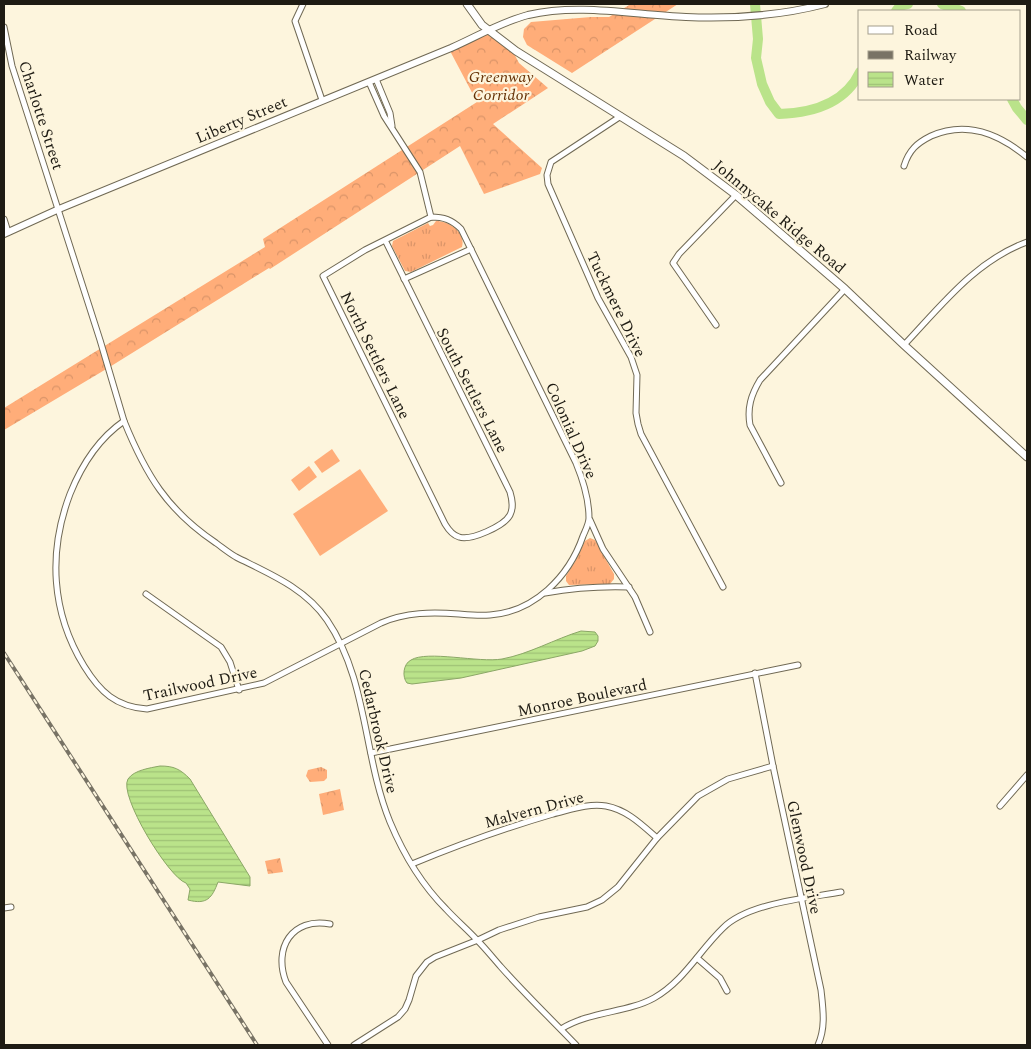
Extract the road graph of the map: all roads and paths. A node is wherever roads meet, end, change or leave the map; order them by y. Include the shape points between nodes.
1 (302, 4) edge
2 (467, 4) edge
3 (825, 4) edge
4 (4, 27) edge
5 (490, 31) junction
6 (373, 81) junction
7 (322, 100) junction
8 (621, 116) junction
9 (1027, 156) edge
10 (904, 166) dead end
11 (736, 195) junction
12 (59, 209) junction
13 (431, 217) junction
14 (4, 219) edge
15 (6, 233) edge
16 (385, 240) junction
17 (1027, 242) edge
18 (471, 249) junction
19 (404, 279) junction
20 (845, 289) junction
21 (716, 325) dead end
22 (904, 345) junction
23 (124, 421) junction
24 (1027, 457) edge
25 (781, 484) dead end
26 (590, 520) junction
27 (475, 536) joint
28 (629, 587) junction
29 (723, 587) dead end
30 (544, 593) junction
31 (146, 594) dead end
32 (650, 632) dead end
33 (341, 643) junction
34 (798, 665) dead end
35 (755, 674) junction
36 (239, 690) junction
37 (371, 753) junction
38 (773, 766) junction
39 (1027, 775) edge
40 (1000, 806) dead end
41 (657, 838) junction
42 (412, 864) junction
43 (841, 892) dead end
44 (802, 899) junction
45 (11, 907) dead end
46 (4, 908) edge
47 (330, 924) dead end
48 (478, 940) junction
49 (697, 958) junction
50 (727, 991) dead end
51 (561, 1030) junction
52 (328, 1045) edge
53 (354, 1045) edge
54 (576, 1045) edge
55 (818, 1045) edge

1 - 7 street via 295,20
2 - 5 main road, Johnnycake Ridge Road
3 - 5 street, Liberty Street via 787,13 745,17 574,10 529,15
4 - 12 street, Charlotte Street via 12,66
5 - 6 street, Liberty Street
5 - 8 main road, Johnnycake Ridge Road via 528,59
6 - 7 street, Liberty Street
6 - 13 street via 384,116 416,163 424,182
7 - 12 street, Liberty Street
8 - 11 main road, Johnnycake Ridge Road via 684,156
8 - 29 street, Tuckmere Drive via 551,162 548,184 598,298 631,357 637,375 636,413 642,434
9 - 10 street via 986,132 965,128 942,132 920,142 908,154
11 - 20 main road, Johnnycake Ridge Road
11 - 21 street via 673,263
12 - 15 street, Liberty Street
12 - 23 street, Charlotte Street
13 - 16 street, North Settlers Lane
13 - 18 street, Colonial Drive via 442,217 455,223
14 - 15 street
16 - 19 street, South Settlers Lane
16 - 27 street, North Settlers Lane via 323,276 445,524 458,537
17 - 22 street via 996,257 970,276
18 - 19 street
18 - 26 street, Colonial Drive via 576,463
19 - 27 street, South Settlers Lane via 510,492 513,505 510,515
20 - 22 main road, Johnnycake Ridge Road
20 - 25 street via 760,380 750,398 750,425
22 - 24 main road, Johnnycake Ridge Road
23 - 33 street, Cedarbrook Drive via 142,464 184,518 235,556 303,594 327,619
23 - 36 street, Trailwood Drive via 95,447 79,472 58,532 55,564 64,624 92,678 109,697 132,708 147,709
26 - 28 street, Colonial Drive via 603,549
26 - 30 street via 572,561 558,582
28 - 30 street
28 - 32 street, Colonial Drive
30 - 33 street via 505,613 401,616
31 - 36 street via 221,647 230,662
33 - 36 street, Trailwood Drive via 264,683
33 - 37 street, Cedarbrook Drive via 353,672
34 - 35 street, Monroe Boulevard
35 - 37 street, Monroe Boulevard
35 - 38 street, Glenwood Drive
37 - 42 street, Cedarbrook Drive via 381,797
38 - 41 street via 728,779 698,796
38 - 44 street, Glenwood Drive
39 - 40 street
41 - 42 street, Malvern Drive via 627,814 604,806 592,806 496,832
41 - 48 street via 626,879 602,900 587,907 499,930
42 - 48 street, Cedarbrook Drive via 443,906
43 - 44 street
44 - 49 street via 741,915 723,928
44 - 55 street, Glenwood Drive via 823,1005
45 - 46 street
47 - 52 street via 308,923 292,933 282,950 281,961 286,982
48 - 51 street, Cedarbrook Drive
48 - 53 street via 427,962 416,976 405,1009 398,1017
49 - 50 street via 720,978
49 - 51 street via 681,978 652,999 574,1022
51 - 54 street, Cedarbrook Drive

